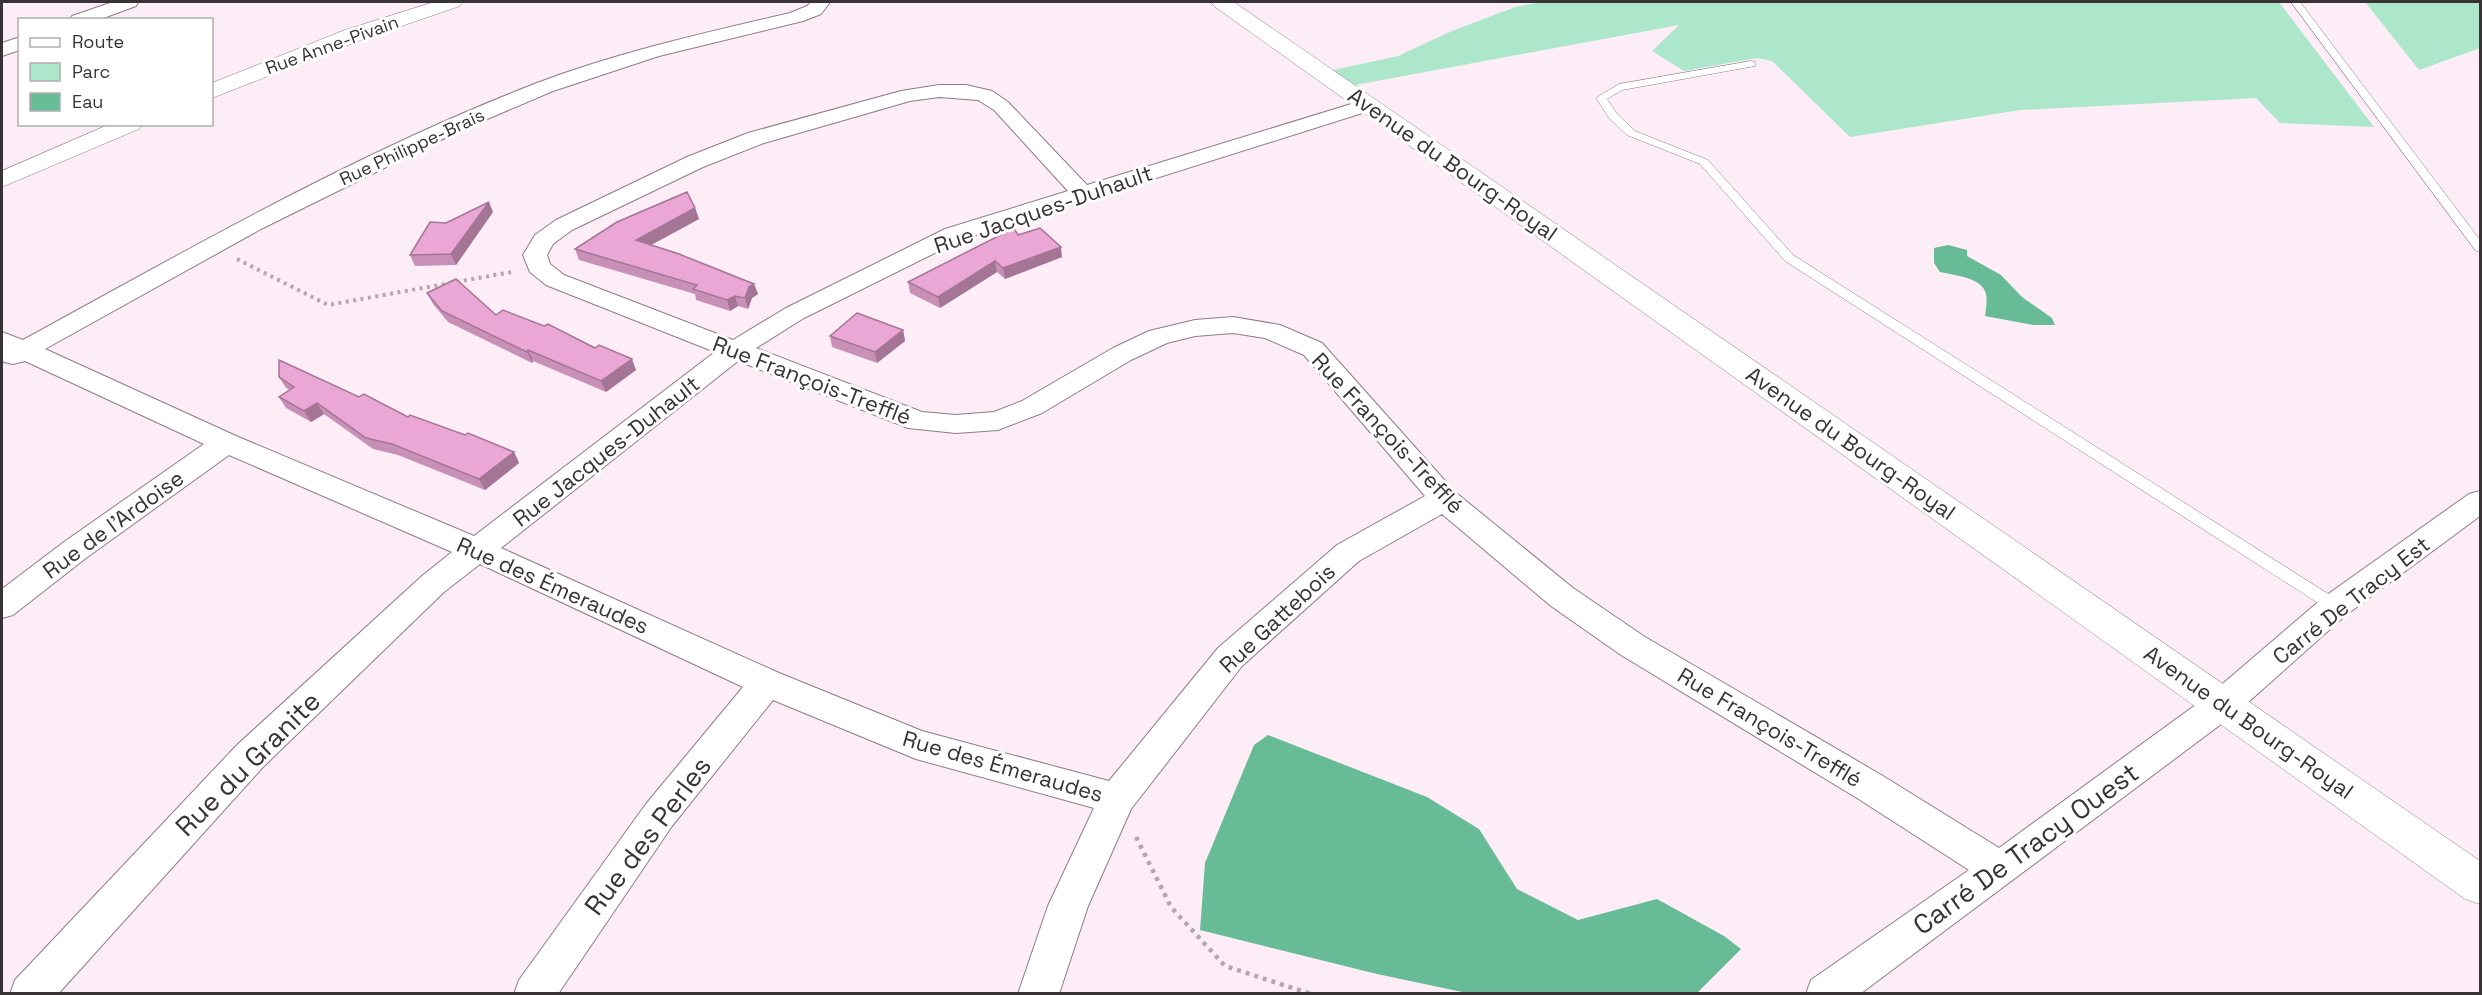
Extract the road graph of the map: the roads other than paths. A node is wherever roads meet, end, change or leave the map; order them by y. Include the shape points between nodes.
1 (129, 2) edge
2 (453, 2) edge
3 (821, 2) edge
4 (1221, 2) edge
5 (2296, 2) edge
6 (85, 18) edge
7 (18, 44) edge
8 (2, 50) edge
9 (1751, 64) dead end
10 (213, 91) edge
11 (1368, 105) junction
12 (126, 126) edge
13 (2, 180) edge
14 (1082, 193) junction
15 (2481, 248) edge
16 (735, 350) junction
17 (9, 351) edge
18 (225, 443) junction
19 (1444, 500) junction
20 (2481, 501) edge
21 (479, 551) junction
22 (2, 606) edge
23 (2335, 606) junction
24 (767, 683) junction
25 (2224, 703) junction
26 (1117, 799) junction
27 (2000, 869) junction
28 (2481, 885) edge
29 (30, 993) edge
30 (534, 993) edge
31 (1038, 993) edge
32 (1826, 993) edge

1 - 6 street
2 - 10 street, Rue Anne-Pivain via 353,35
3 - 17 street, Rue Philippe-Brais via 814,10 796,17 652,52 546,87 449,127
4 - 11 street, Avenue du Bourg-Royal
5 - 15 lane
7 - 8 street
9 - 23 lane via 1619,87 1602,98 1613,116 1631,133 1704,162 1789,258
11 - 14 street, Rue Jacques-Duhault
11 - 25 street, Avenue du Bourg-Royal
12 - 13 street
14 - 16 street, Rue Jacques-Duhault via 954,234 795,313
14 - 16 street, Rue François-Trefflé via 1001,106 985,95 939,91 909,95 756,138 695,162 564,225 544,240 535,255 539,267 555,280
16 - 19 street, Rue François-Trefflé via 918,421 956,424 998,421 1032,407 1158,337 1194,328 1233,325 1271,331 1313,349
16 - 21 street, Rue Jacques-Duhault
17 - 18 street, Rue des Émeraudes
18 - 21 street, Rue des Émeraudes
18 - 22 street, Rue de l'Ardoise
19 - 26 street, Rue Gattebois via 1348,553 1230,657
19 - 27 street, Rue François-Trefflé via 1562,597 1633,646
20 - 23 street, Carré De Tracy Est
21 - 24 street, Rue des Émeraudes
21 - 29 street, Rue du Granite via 434,584 250,756
23 - 25 street, Carré De Tracy Est
24 - 26 street, Rue des Émeraudes via 916,744
24 - 30 street, Rue des Perles via 659,814
25 - 27 street, Carré De Tracy Ouest
25 - 28 street, Avenue du Bourg-Royal
26 - 31 street, Rue Gattebois via 1068,906
27 - 32 street, Carré De Tracy Ouest

